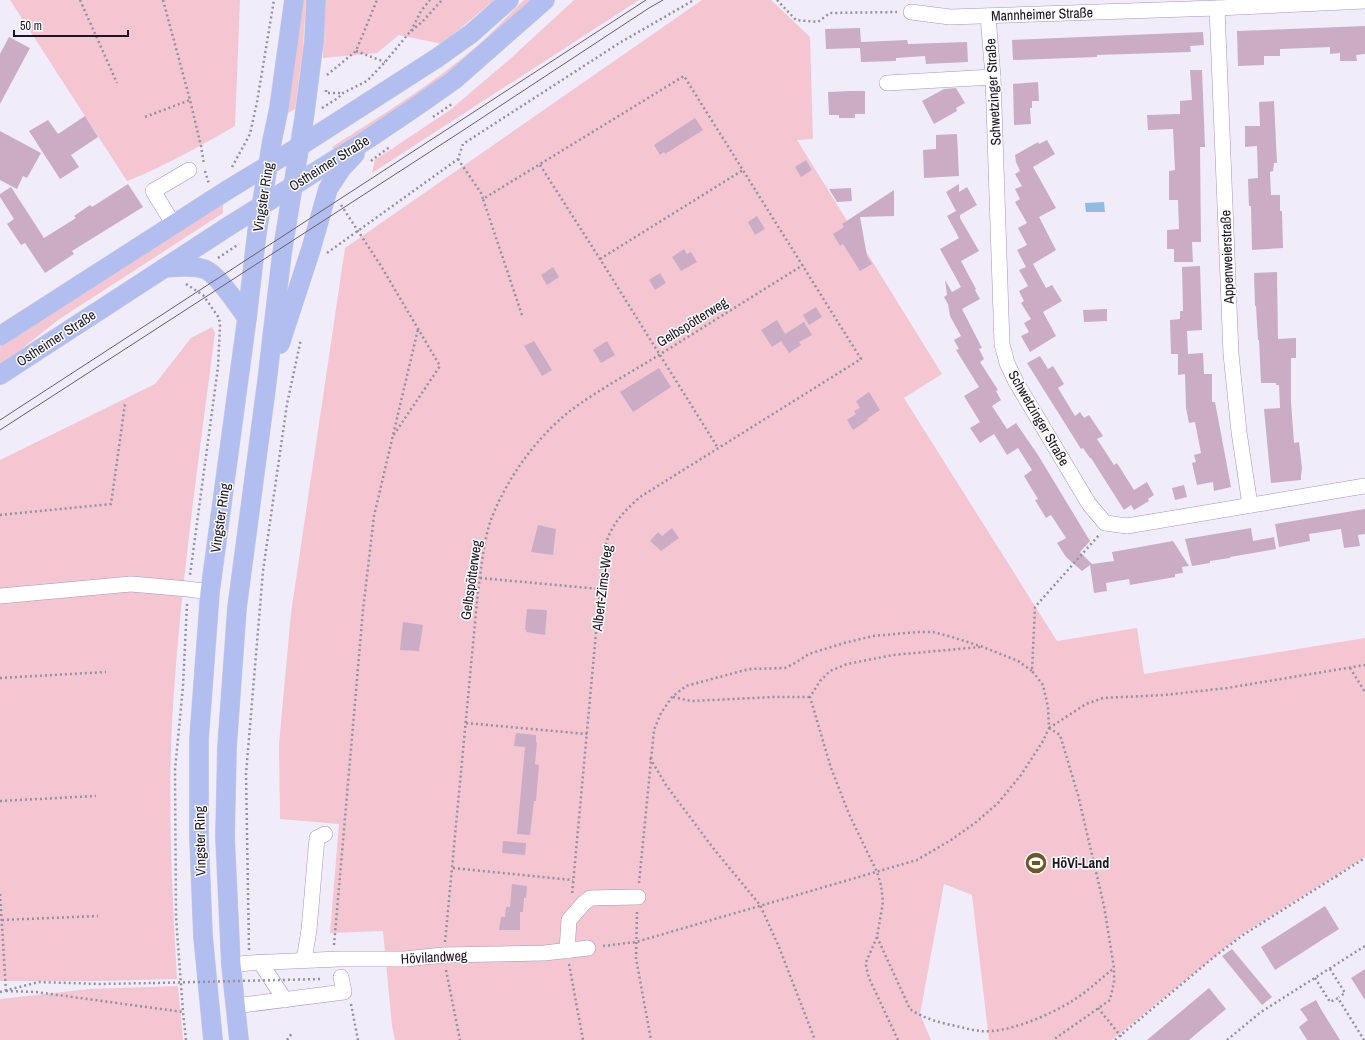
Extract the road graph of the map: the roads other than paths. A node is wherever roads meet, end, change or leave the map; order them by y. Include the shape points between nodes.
1 (294, 0) edge
2 (316, 0) edge
3 (509, 0) edge
4 (544, 0) edge
5 (1365, 1) edge
6 (1217, 8) junction
7 (911, 12) road end
8 (988, 16) junction
9 (993, 77) junction
10 (887, 83) dead end
11 (368, 139) junction
12 (300, 146) junction
13 (268, 167) junction
14 (189, 170) dead end
15 (294, 185) junction
16 (261, 206) junction
17 (174, 224) junction
18 (163, 268) junction
19 (247, 318) junction
20 (0, 336) edge
21 (0, 375) edge
22 (267, 381) junction
23 (1365, 486) edge
24 (1250, 505) junction
25 (210, 592) junction
26 (0, 596) edge
27 (325, 834) dead end
28 (638, 897) road end
29 (588, 948) road end
30 (566, 951) junction
31 (304, 960) junction
32 (247, 963) junction
33 (341, 978) dead end
34 (285, 1000) junction
35 (235, 1006) junction
36 (213, 1040) edge
37 (238, 1040) edge

1 - 13 main road, Vingster Ring via 280,108
2 - 12 main road, Vingster Ring via 314,41
3 - 12 main road, Ostheimer Straße via 472,33 437,58
4 - 11 main road, Ostheimer Straße via 454,80
5 - 6 street, Mannheimer Straße
6 - 8 street, Mannheimer Straße
6 - 24 street, Appenweierstraße via 1231,354
7 - 8 street, Mannheimer Straße via 950,17
8 - 9 street, Schwetzinger Straße
9 - 10 street
9 - 24 street, Schwetzinger Straße via 1002,344 1007,363 1031,408 1089,504 1105,524 1127,526
11 - 15 main road, Ostheimer Straße
11 - 22 main road via 341,169 328,189 312,249
12 - 13 main road, Ostheimer Straße
12 - 15 main road, Vingster Ring
13 - 16 main road, Vingster Ring
13 - 17 main road, Ostheimer Straße
14 - 17 street via 154,191
15 - 16 main road, Ostheimer Straße
15 - 22 main road, Vingster Ring via 282,253
16 - 18 main road, Ostheimer Straße
16 - 19 main road, Vingster Ring
17 - 20 main road, Ostheimer Straße
18 - 19 main road via 186,266 206,270 217,279
18 - 21 main road, Ostheimer Straße
19 - 25 main road, Vingster Ring
22 - 32 main road, Vingster Ring via 237,608 227,747 225,837
23 - 24 street
25 - 26 street via 132,584
25 - 36 main road, Vingster Ring via 200,739 199,838 203,936
27 - 31 street via 317,838
28 - 30 street via 590,898 569,920
29 - 30 street, Hövilandweg
30 - 31 street, Hövilandweg
31 - 32 street, Hövilandweg
32 - 34 street
32 - 35 main road, Vingster Ring
33 - 34 street via 344,992
34 - 35 street
35 - 37 main road, Vingster Ring

